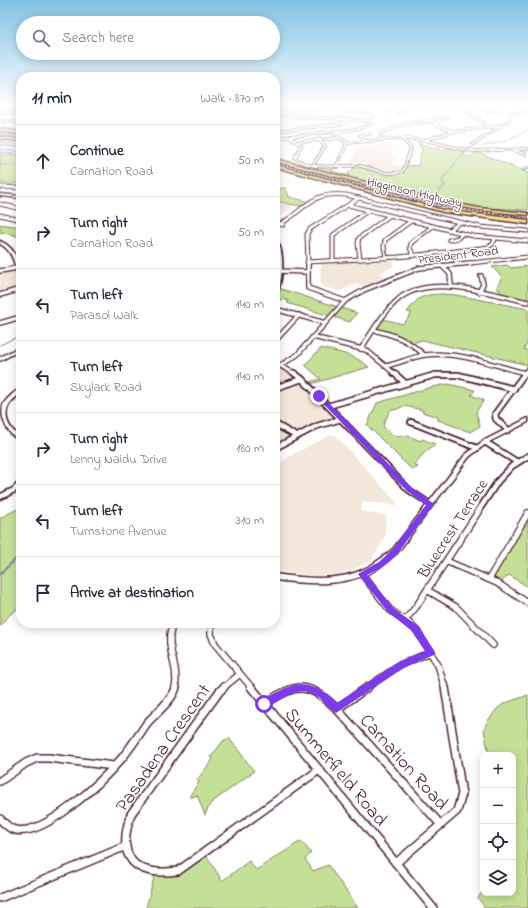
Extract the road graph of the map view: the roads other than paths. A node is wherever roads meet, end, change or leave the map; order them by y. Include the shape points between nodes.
1 (301, 147) edge
2 (324, 147) edge
3 (345, 147) edge
4 (410, 147) edge
5 (450, 147) edge
6 (471, 147) edge
7 (528, 148) edge
8 (512, 149) junction
9 (0, 151) edge
10 (473, 151) junction
11 (16, 153) edge
12 (524, 154) dead end
13 (280, 161) edge
14 (313, 165) junction
15 (337, 165) junction
16 (280, 167) edge
17 (528, 168) edge
18 (524, 169) dead end
19 (0, 187) edge
20 (16, 188) edge
21 (0, 195) edge
22 (16, 197) edge
23 (359, 198) junction
24 (0, 204) edge
25 (348, 205) junction
26 (16, 207) edge
27 (369, 210) junction
28 (528, 212) edge
29 (0, 215) edge
30 (389, 216) junction
31 (16, 219) edge
32 (411, 221) junction
33 (459, 222) junction
34 (528, 223) edge
35 (280, 224) edge
36 (283, 225) junction
37 (280, 226) edge
38 (433, 226) junction
39 (449, 230) junction
40 (528, 231) edge
41 (462, 234) junction
42 (495, 239) junction
43 (449, 240) dead end
44 (0, 242) edge
45 (528, 242) edge
46 (446, 252) junction
47 (413, 256) junction
48 (528, 257) edge
49 (386, 258) junction
50 (360, 259) junction
51 (16, 261) edge
52 (333, 261) junction
53 (307, 262) junction
54 (458, 263) junction
55 (441, 265) junction
56 (16, 270) edge
57 (0, 271) edge
58 (280, 271) edge
59 (307, 272) junction
60 (481, 276) dead end
61 (451, 287) junction
62 (16, 290) edge
63 (479, 292) junction
64 (0, 295) edge
65 (345, 301) junction
66 (528, 302) edge
67 (280, 310) edge
68 (299, 315) junction
69 (16, 318) edge
70 (0, 323) edge
71 (325, 323) junction
72 (374, 330) junction
73 (280, 335) edge
74 (313, 337) junction
75 (361, 348) junction
76 (16, 350) edge
77 (424, 355) junction
78 (0, 359) edge
79 (281, 366) joint
80 (386, 366) junction
81 (527, 371) edge
82 (302, 379) junction
83 (405, 383) junction
84 (280, 386) edge
85 (514, 389) junction
86 (16, 395) edge
87 (328, 406) junction
88 (341, 419) junction
89 (528, 420) edge
90 (411, 422) dead end
91 (280, 427) edge
92 (508, 430) junction
93 (16, 436) edge
94 (296, 436) junction
95 (485, 442) junction
96 (280, 445) edge
97 (477, 448) junction
98 (528, 456) edge
99 (518, 462) junction
100 (16, 488) edge
101 (0, 497) edge
102 (430, 504) junction
103 (528, 513) edge
104 (446, 561) junction
105 (362, 574) junction
106 (280, 577) edge
107 (489, 579) junction
108 (427, 590) junction
109 (528, 603) edge
110 (405, 620) junction
111 (171, 628) edge
112 (211, 628) edge
113 (494, 645) dead end
114 (431, 652) junction
115 (240, 674) junction
116 (264, 704) junction
117 (336, 709) junction
118 (114, 766) junction
119 (319, 770) junction
120 (0, 780) edge
121 (0, 819) edge
122 (441, 825) junction
123 (124, 847) junction
124 (396, 863) junction
125 (0, 898) edge
126 (433, 908) edge

1 - 14 street via 295,159 300,163
2 - 14 street
3 - 15 street
4 - 15 street via 401,172 389,173 361,166
5 - 10 street
6 - 10 street
7 - 8 street
8 - 10 street
8 - 12 street
9 - 11 street
13 - 28 highway, Higginson Highway via 435,202 480,209
14 - 15 street
16 - 34 highway, Higginson Highway via 424,206
17 - 18 street
19 - 20 street
21 - 22 street
23 - 25 street
23 - 33 street
23 - 36 street via 337,194 315,197
24 - 26 street
25 - 27 street
25 - 53 street via 308,230
27 - 30 street
27 - 52 street via 334,234
29 - 31 street
30 - 32 street
30 - 50 street via 358,238
32 - 38 street
32 - 49 street via 385,240
33 - 39 street
33 - 40 street via 492,229
35 - 36 street
36 - 37 street
38 - 39 street
38 - 47 street via 411,243
39 - 41 street
41 - 42 street
41 - 43 street
42 - 45 street
42 - 46 street via 488,247
44 - 51 street via 12,250
46 - 47 street
46 - 54 street
47 - 49 street
48 - 54 street, President Road
49 - 50 street
50 - 52 street
52 - 53 street
53 - 59 street
54 - 55 street, President Road
55 - 61 street via 450,274
55 - 65 street, President Road via 404,273
56 - 57 street
58 - 59 street
59 - 65 street via 309,289
60 - 63 street via 483,284
61 - 63 street
61 - 72 street via 427,288 404,295
62 - 64 street
63 - 66 street
65 - 71 street, President Road
67 - 68 street
68 - 71 street
68 - 73 street
69 - 70 street
71 - 74 street, President Road
72 - 75 street
72 - 77 street via 405,339
74 - 75 street
74 - 79 street, President Road via 297,355
75 - 80 street
76 - 78 street
77 - 80 street
77 - 81 street via 452,356
79 - 82 street
80 - 83 street
81 - 85 street
82 - 84 street
82 - 87 street
83 - 85 street via 435,375 451,375
83 - 87 street
85 - 92 street via 495,415 498,422
86 - 93 street via 6,404 2,418 8,430
87 - 88 street
88 - 94 street
88 - 102 street via 410,490
89 - 92 street
90 - 97 street
91 - 94 street
92 - 95 street
94 - 96 street
95 - 97 street
95 - 99 street
97 - 102 street via 461,463
98 - 99 street, Bluecrest Terrace
99 - 104 street, Bluecrest Terrace via 493,488
100 - 101 street
102 - 105 street via 395,551 381,564
103 - 107 street
104 - 107 street
104 - 108 street, Bluecrest Terrace
105 - 106 street via 323,581
105 - 110 street via 390,610
107 - 109 street
108 - 110 street, Bluecrest Terrace
108 - 113 street via 456,607
110 - 114 street via 417,631
111 - 118 street via 168,638 176,672 175,691
112 - 115 street, Summerfield Road via 215,644
114 - 117 street via 400,665
114 - 122 street via 444,681 461,787 457,811
115 - 116 street, Summerfield Road
115 - 123 street, Pasadena Crescent via 219,692 131,814
116 - 117 street, Carnation Road via 287,690 303,688 322,695
116 - 119 street, Summerfield Road
117 - 122 street, Carnation Road
118 - 120 street via 37,758
118 - 121 street via 82,798 49,821 19,829 8,826
119 - 123 street via 178,871 165,874 138,868
119 - 124 street, Summerfield Road
122 - 124 street
123 - 125 street
124 - 126 street, Summerfield Road

